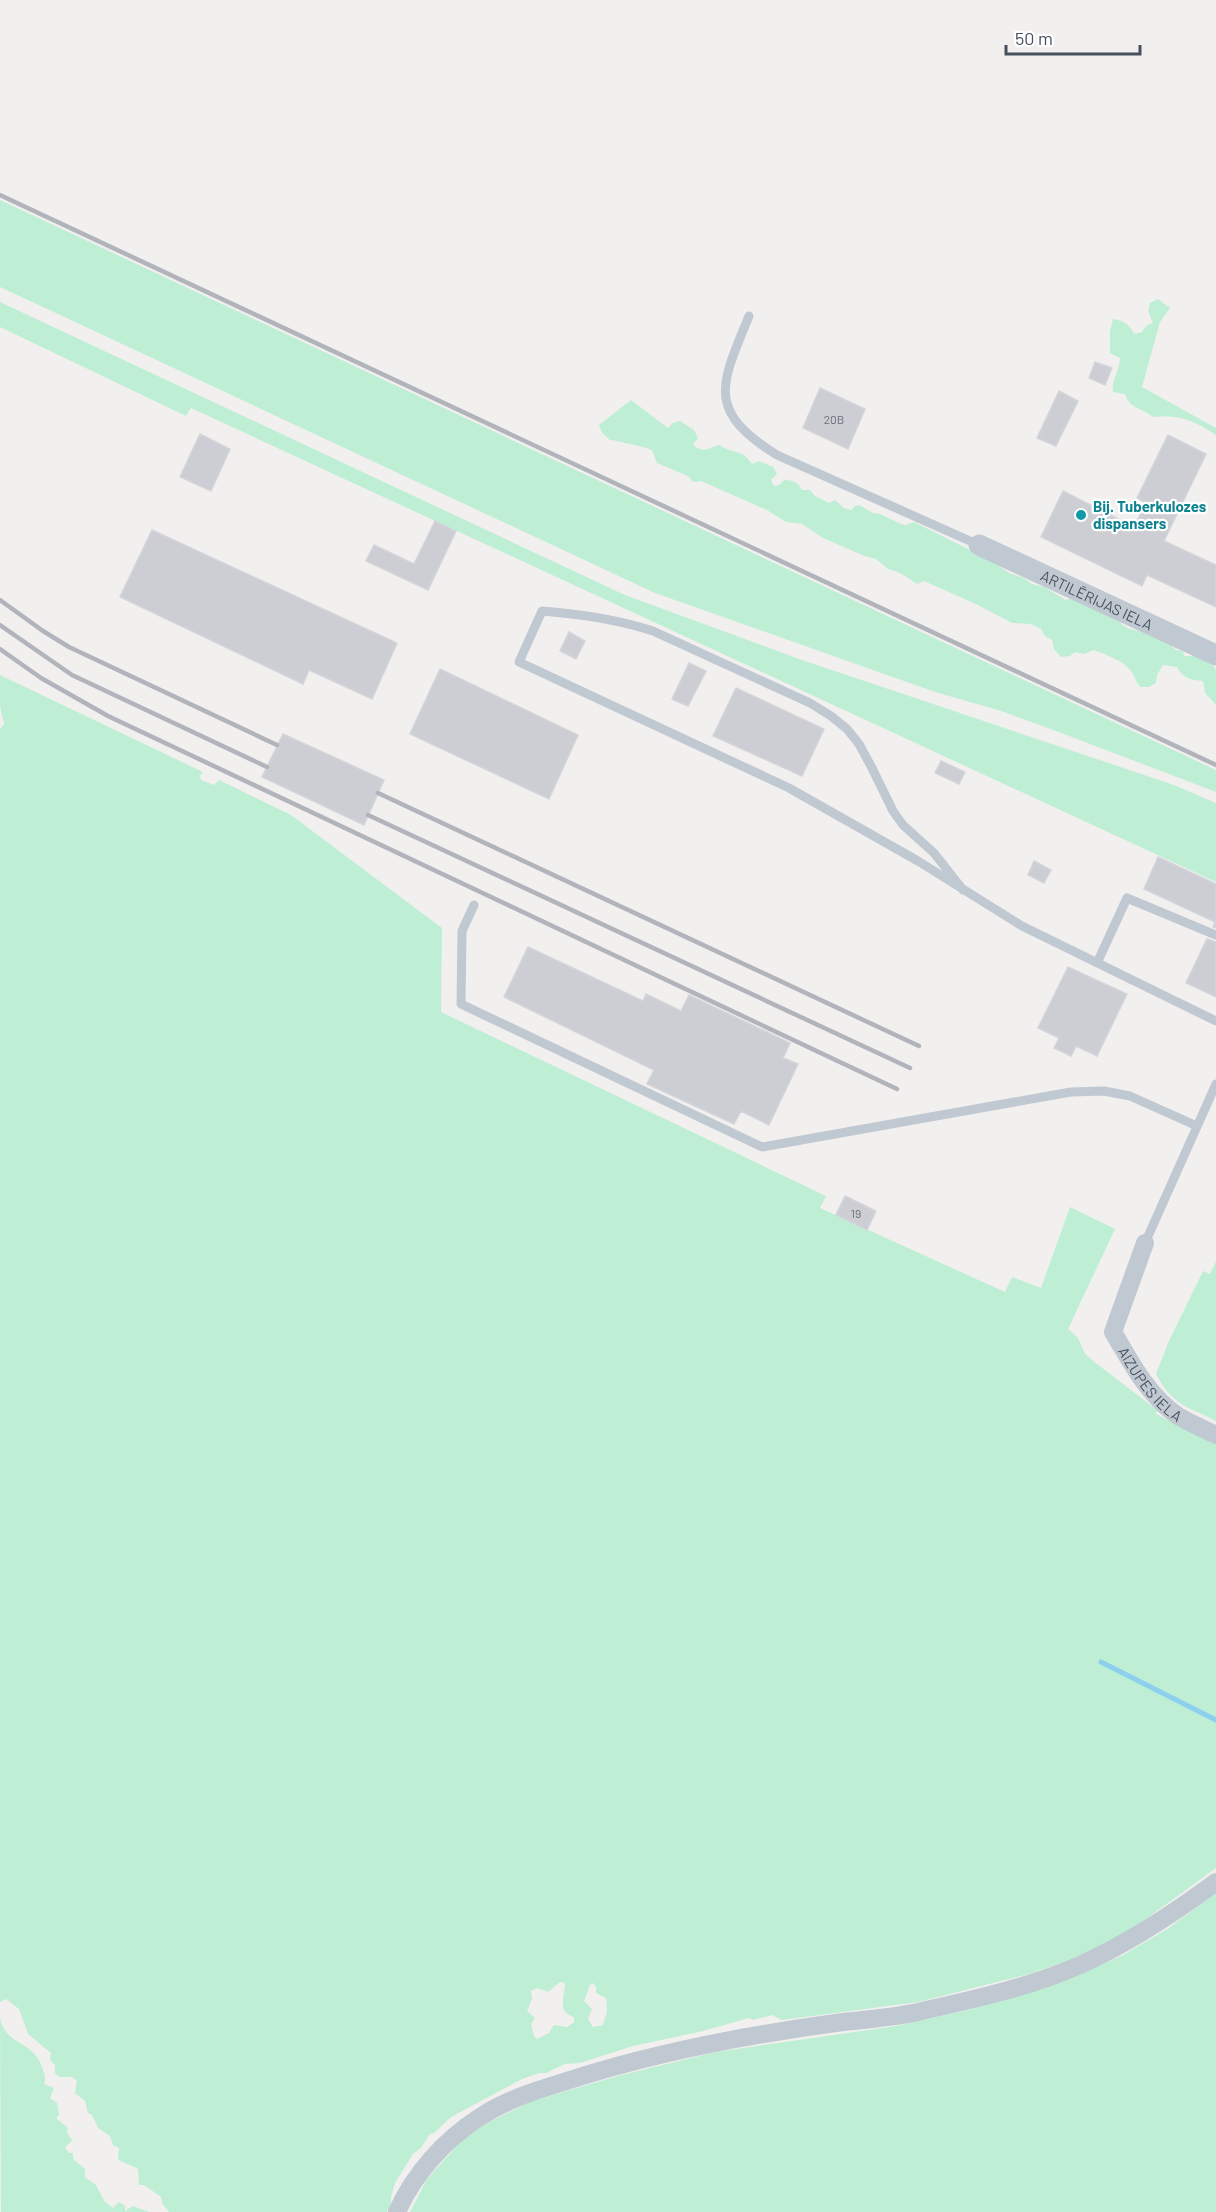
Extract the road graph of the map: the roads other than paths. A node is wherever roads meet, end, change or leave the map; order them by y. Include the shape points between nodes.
1 (749, 316) dead end
2 (979, 545) joint
3 (1216, 655) edge
4 (963, 890) junction
5 (474, 905) dead end
6 (1216, 935) edge
7 (1097, 963) junction
8 (1216, 1021) edge
9 (1216, 1084) edge
10 (1197, 1126) junction
11 (1145, 1243) joint
12 (1216, 1435) edge
13 (1216, 1882) edge
14 (397, 2212) edge

1 - 2 lane via 728,368 724,393 731,415 747,434 777,455
2 - 3 street, ARTILĒRIJAS IELA
4 - 4 lane via 789,788 519,662 542,611 592,615 653,631 831,716 859,744 892,811 934,853
4 - 7 lane via 1022,926
5 - 10 lane via 462,931 461,1004 762,1147 1071,1092 1104,1091 1130,1096
6 - 7 lane via 1127,898
7 - 8 lane
9 - 10 lane
10 - 11 lane
11 - 12 street, AIZUPES IELA via 1113,1332 1139,1376 1159,1399 1179,1417
13 - 14 street via 1115,1948 1005,1990 892,2017 694,2047 527,2093 481,2116 447,2142 412,2184

